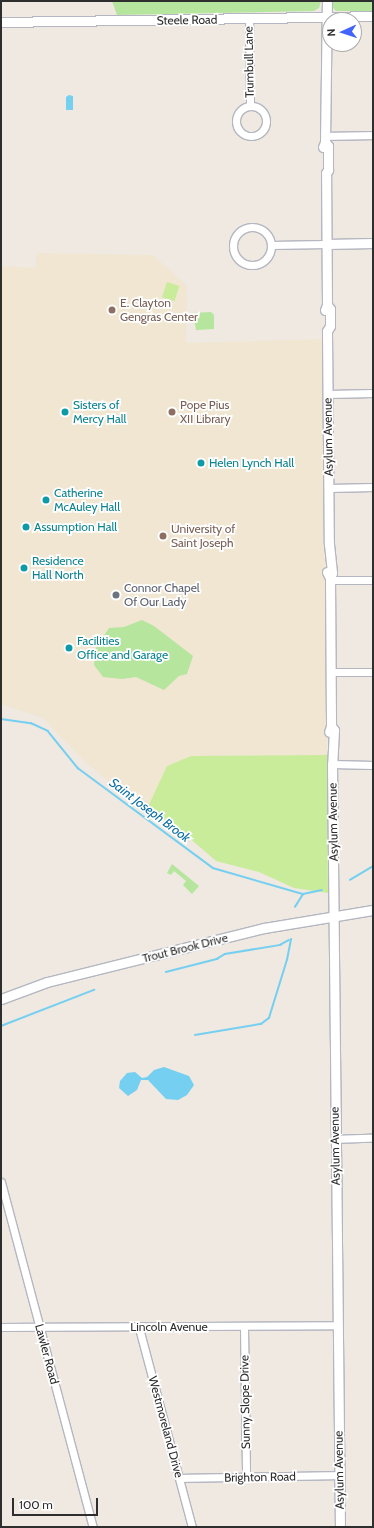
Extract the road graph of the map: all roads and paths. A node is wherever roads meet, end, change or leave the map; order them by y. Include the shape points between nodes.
1 (327, 1) edge
2 (326, 12) edge
3 (322, 16) edge
4 (362, 16) edge
5 (373, 16) edge
6 (249, 18) junction
7 (1, 22) edge
8 (325, 52) edge
9 (250, 106) junction
10 (373, 135) edge
11 (325, 139) junction
12 (373, 243) edge
13 (326, 244) junction
14 (271, 245) junction
15 (373, 393) edge
16 (328, 394) junction
17 (373, 487) edge
18 (329, 488) junction
19 (330, 579) junction
20 (373, 580) edge
21 (330, 672) junction
22 (373, 672) edge
23 (332, 764) junction
24 (373, 764) edge
25 (373, 910) edge
26 (334, 916) junction
27 (1, 999) edge
28 (373, 1138) edge
29 (335, 1139) junction
30 (1, 1182) edge
31 (336, 1325) junction
32 (1, 1327) edge
33 (39, 1327) junction
34 (244, 1327) junction
35 (139, 1328) junction
36 (339, 1475) junction
37 (246, 1477) junction
38 (180, 1478) junction
39 (93, 1527) edge
40 (192, 1527) edge
41 (340, 1527) edge

1 - 2 main road, Asylum Avenue
3 - 6 main road, Steele Road
4 - 5 main road, Steele Road
6 - 7 main road, Steele Road
6 - 9 street, Trumbull Lane
8 - 11 main road, Asylum Avenue
9 - 9 street, Trumbull Lane via 240,111 236,122 241,132 251,136 262,130 266,119 262,110
10 - 11 street
11 - 13 main road, Asylum Avenue via 323,170 326,173
12 - 13 main road
13 - 14 street
13 - 16 main road, Asylum Avenue via 325,326 328,331
14 - 14 street via 264,231 253,226 238,231 232,245 237,259 252,265 266,259
15 - 16 street
16 - 18 main road, Asylum Avenue
17 - 18 street
18 - 19 main road, Asylum Avenue via 327,573
19 - 20 street
19 - 21 main road, Asylum Avenue
21 - 22 street
21 - 23 main road, Asylum Avenue via 331,726 328,730 329,759
23 - 24 street
23 - 26 main road, Asylum Avenue
25 - 26 main road, Trout Brook Drive
26 - 27 main road, Trout Brook Drive via 264,928 186,947 26,988
26 - 29 main road, Asylum Avenue
28 - 29 street
29 - 31 main road, Asylum Avenue
30 - 33 street, Lawler Road
31 - 34 street, Lincoln Avenue
31 - 36 main road, Asylum Avenue
32 - 33 street, Lincoln Avenue
33 - 35 street, Lincoln Avenue
33 - 39 street, Lawler Road
34 - 35 street, Lincoln Avenue
34 - 37 street, Sunny Slope Drive
35 - 38 street, Westmoreland Drive
36 - 37 street, Brighton Road
36 - 41 main road, Asylum Avenue
37 - 38 street, Brighton Road
38 - 40 street, Westmoreland Drive

